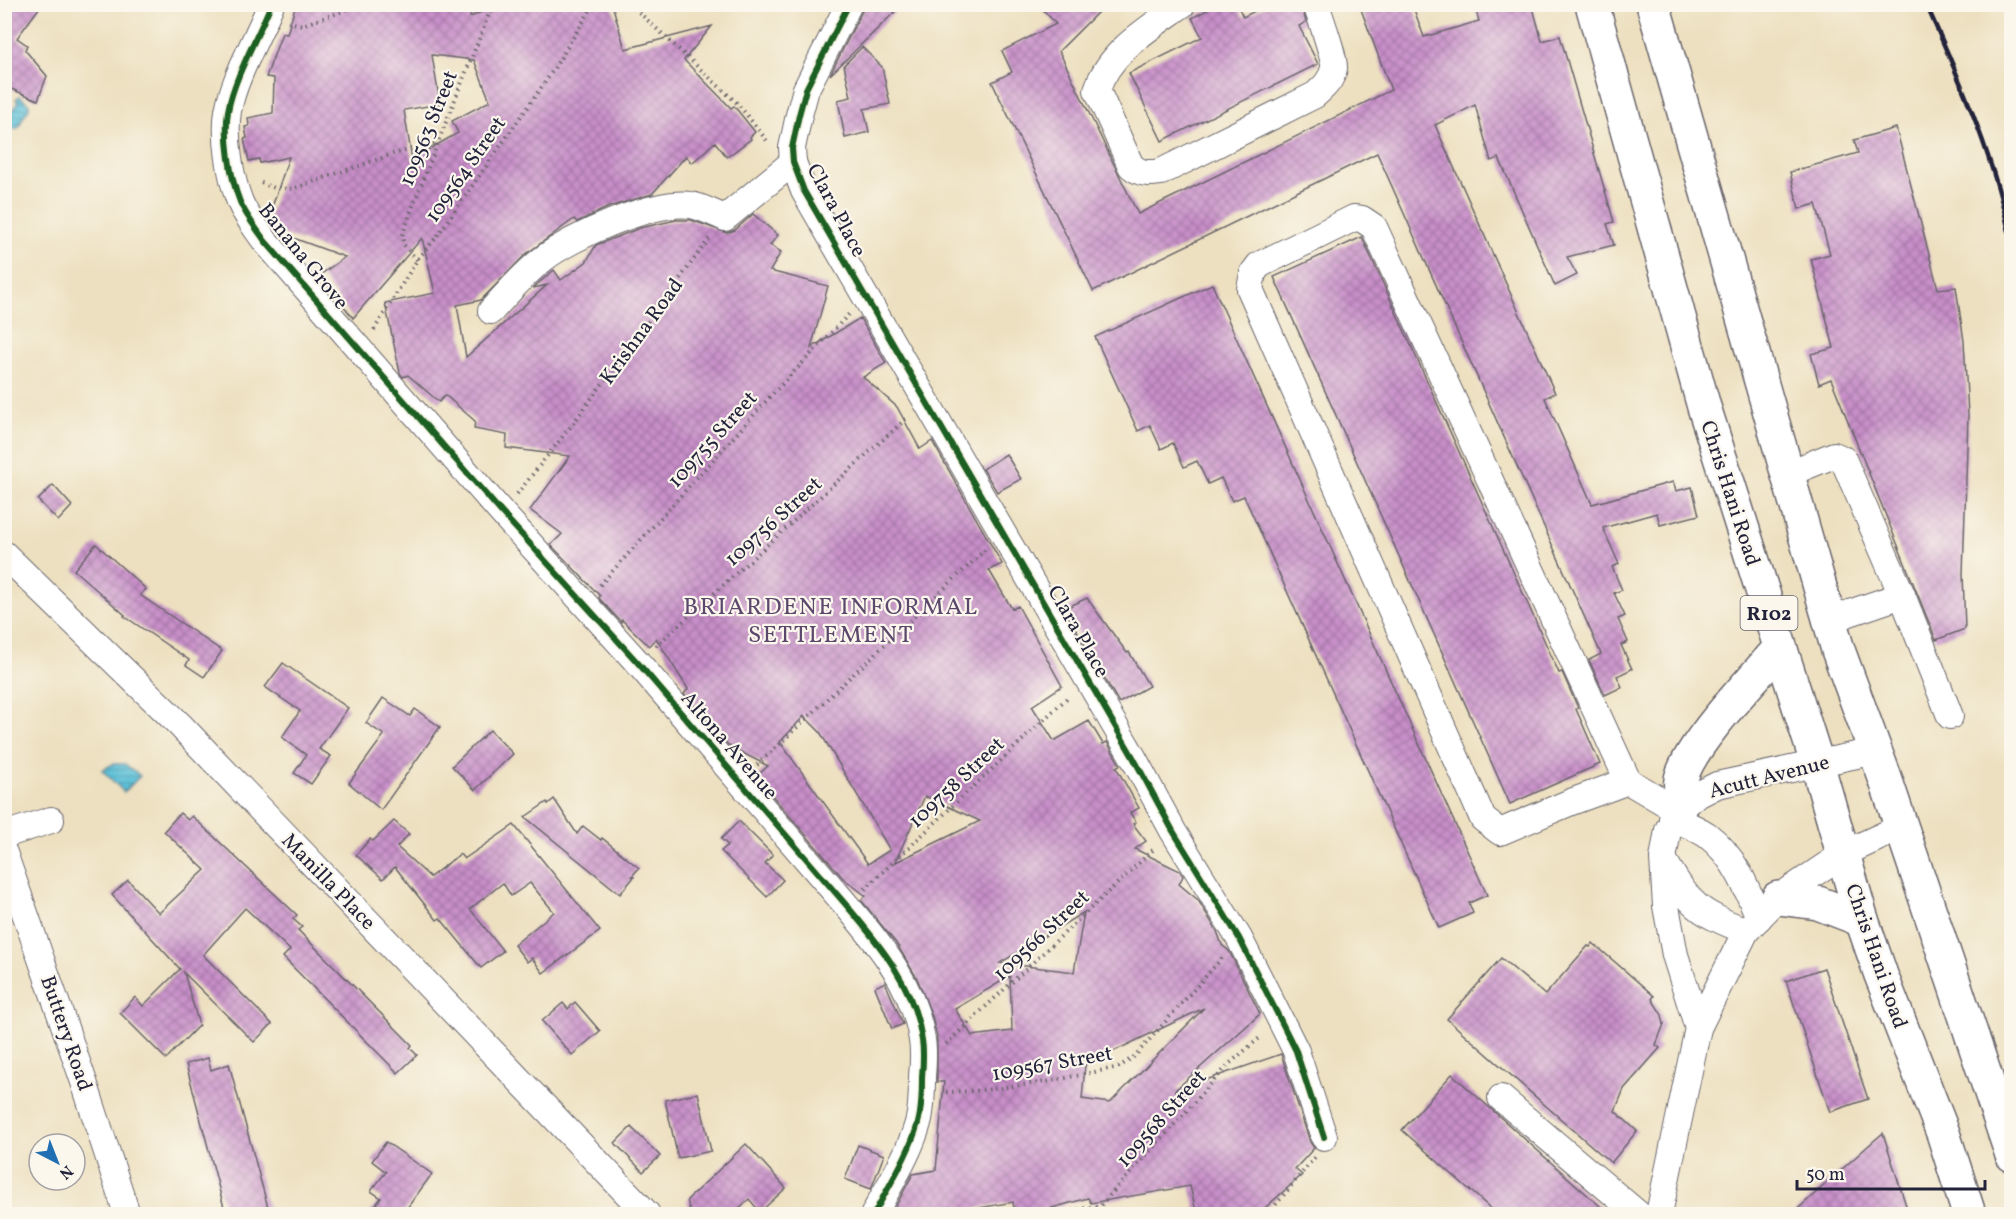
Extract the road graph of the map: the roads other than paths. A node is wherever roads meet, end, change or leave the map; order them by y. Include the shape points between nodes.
1 (849, 4) edge
2 (1183, 4) edge
3 (1316, 4) edge
4 (1592, 4) edge
5 (1653, 4) edge
6 (268, 11) edge
7 (791, 159) junction
8 (490, 310) dead end
9 (362, 351) joint
10 (1787, 474) junction
11 (4, 555) edge
12 (1902, 595) junction
13 (1829, 620) junction
14 (1780, 648) junction
15 (1950, 716) dead end
16 (1875, 751) junction
17 (1817, 763) junction
18 (1628, 782) junction
19 (1677, 810) junction
20 (51, 820) dead end
21 (1901, 827) junction
22 (5, 851) edge
23 (1843, 854) junction
24 (1663, 859) junction
25 (1761, 916) junction
26 (1862, 920) junction
27 (1698, 1029) junction
28 (1501, 1098) dead end
29 (1324, 1137) road end
30 (2012, 1155) edge
31 (127, 1215) edge
32 (648, 1215) edge
33 (874, 1215) edge
34 (1638, 1215) edge
35 (1659, 1215) edge
36 (1969, 1215) edge

1 - 7 street via 806,89
2 - 3 street via 1111,60 1097,90 1131,166 1139,173 1161,172 1324,88 1334,66
4 - 14 main road, Chris Hani Road / R102 via 1704,407
5 - 10 main road, R102
6 - 9 street, Banana Grove via 228,111 227,141 240,202 265,241
7 - 8 street via 725,218 691,205 650,209 567,243 543,259
7 - 29 street, Clara Place via 804,191 1173,831 1239,938 1296,1051
9 - 33 street, Altona Avenue via 638,663 878,943 903,980 917,1015 923,1050 922,1092 918,1123
10 - 12 street via 1834,455 1843,459
10 - 13 main road, R102
11 - 32 street, Manilla Place via 180,725
12 - 13 street
12 - 15 street
13 - 16 main road, R102
14 - 17 main road, Chris Hani Road / R102
14 - 19 main road via 1690,759 1681,780
16 - 17 street, Acutt Avenue
16 - 21 main road, R102
17 - 19 street, Acutt Avenue via 1718,785
17 - 23 main road, Chris Hani Road / R102
18 - 18 street via 1500,832 1483,819 1250,289 1259,265 1354,218 1374,227
18 - 19 street
19 - 24 street
19 - 25 street via 1727,855
20 - 22 street
21 - 23 street
21 - 30 main road, R102
22 - 31 street, Buttery Road
23 - 25 street
23 - 26 main road, Chris Hani Road / R102
24 - 25 street via 1681,890 1712,918
24 - 27 street via 1666,906 1676,955
25 - 26 main road via 1818,903
25 - 27 street
26 - 36 main road, Chris Hani Road / R102 via 1943,1133
27 - 35 street
28 - 34 street

